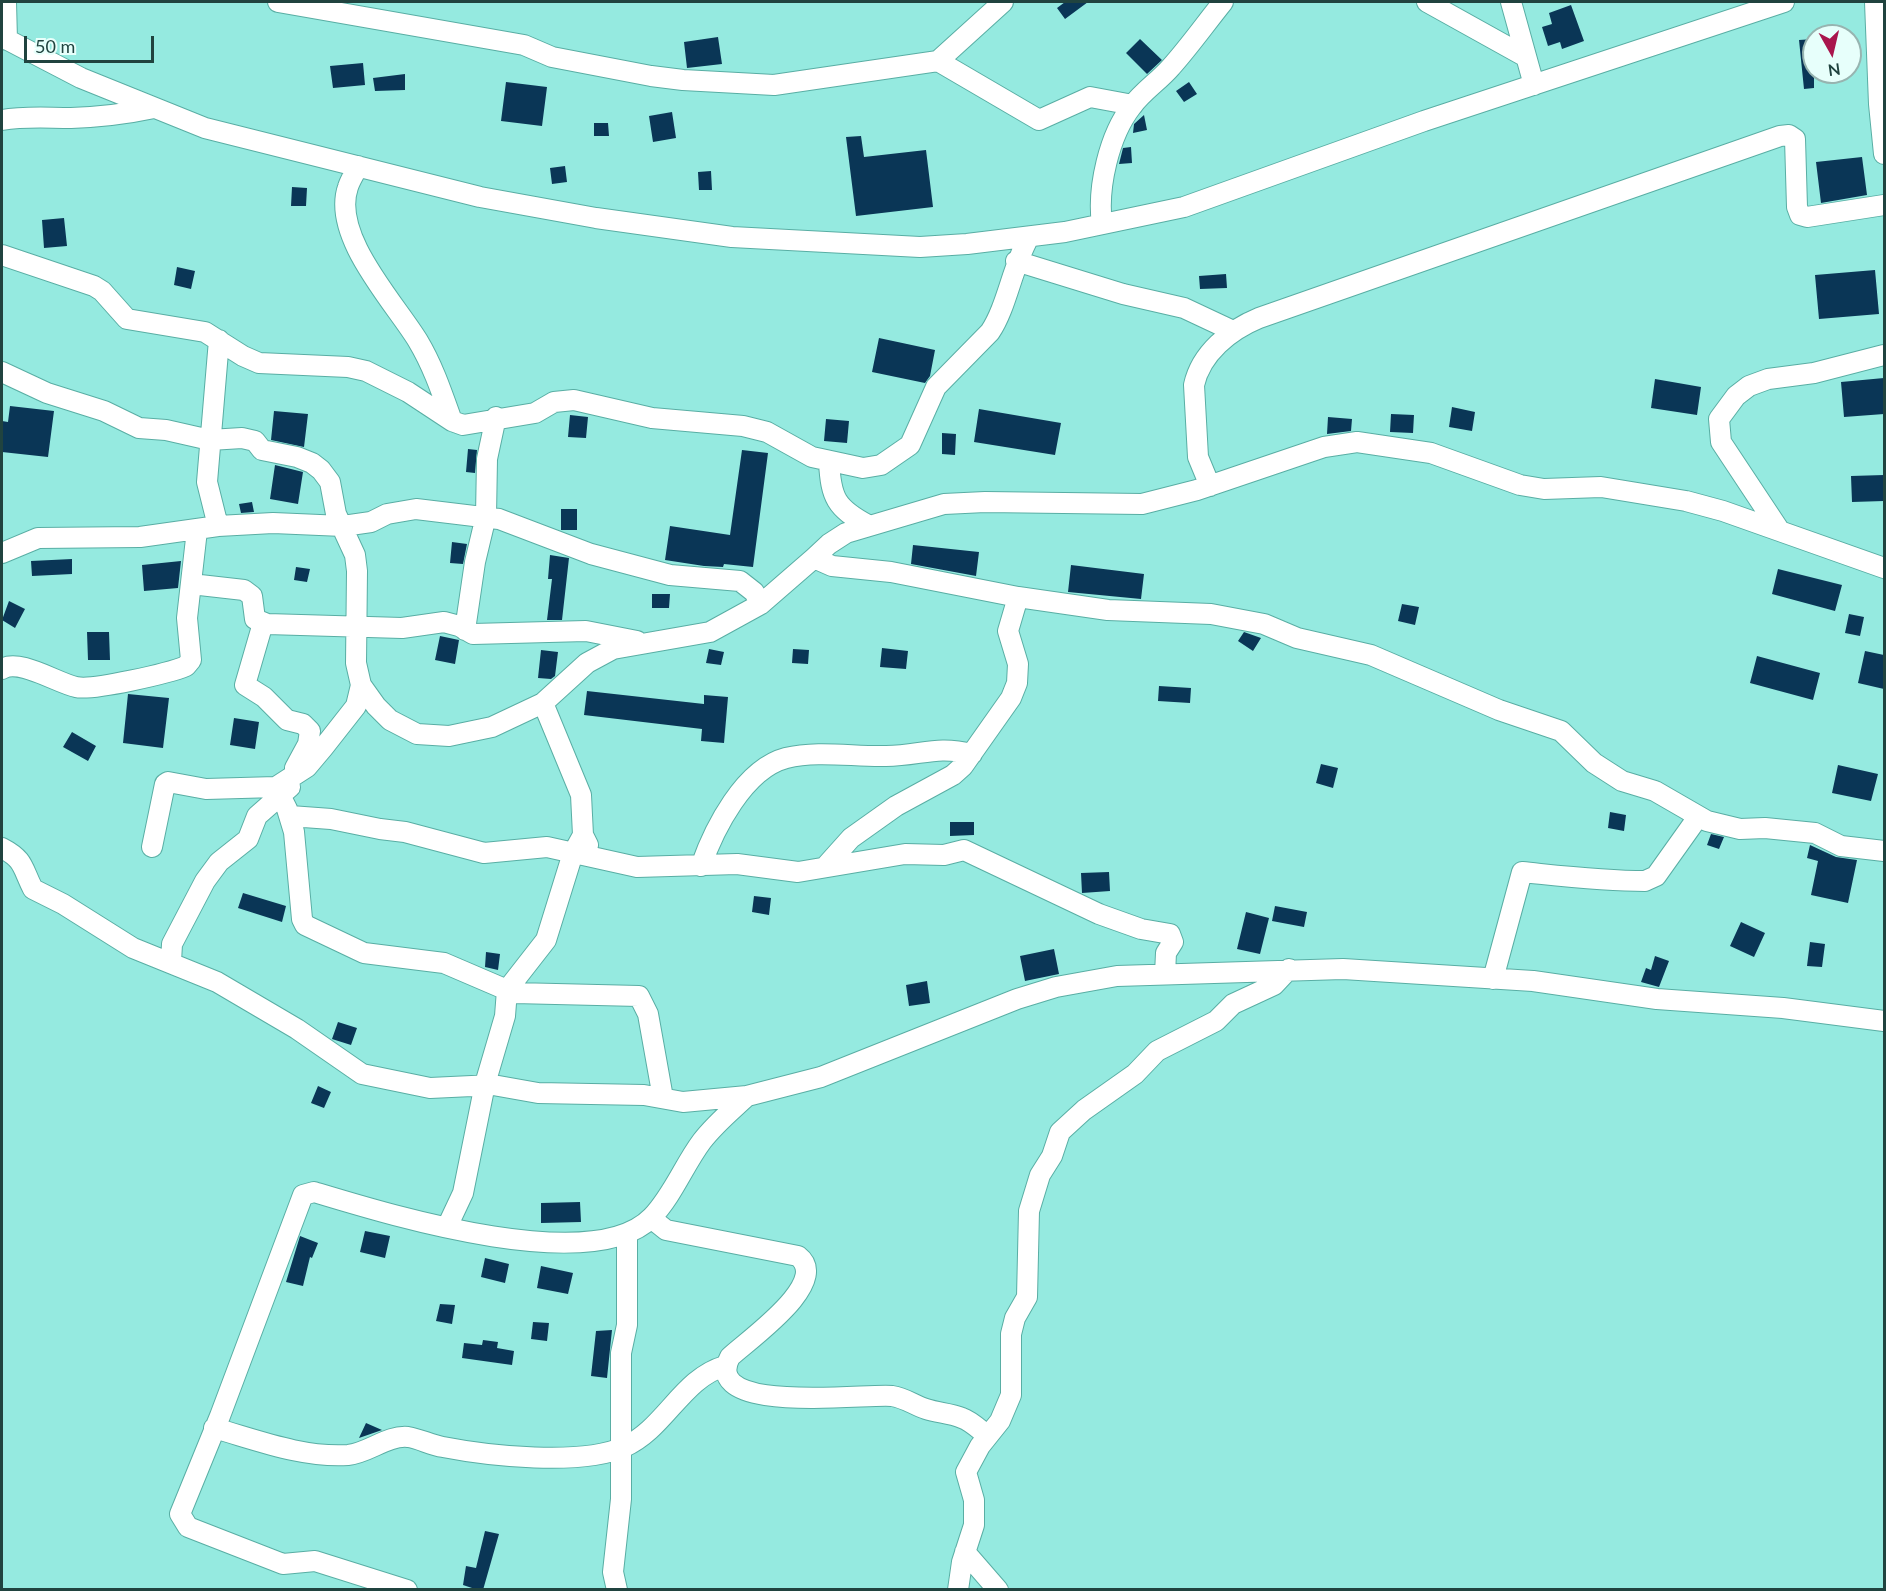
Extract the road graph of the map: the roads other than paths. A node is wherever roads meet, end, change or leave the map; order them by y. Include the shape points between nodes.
1 (6, 2) edge
2 (278, 2) edge
3 (1003, 2) edge
4 (1222, 2) edge
5 (1427, 2) edge
6 (1510, 2) edge
7 (1784, 2) edge
8 (1875, 2) edge
9 (4, 39) edge
10 (1526, 57) junction
11 (938, 61) junction
12 (1534, 85) junction
13 (1132, 105) junction
14 (154, 108) junction
15 (2, 120) edge
16 (1884, 154) edge
17 (358, 166) junction
18 (1884, 205) edge
19 (1102, 224) junction
20 (1029, 237) junction
21 (2, 255) edge
22 (1016, 261) junction
23 (1233, 331) junction
24 (219, 340) junction
25 (1884, 355) edge
26 (2, 372) edge
27 (496, 417) junction
28 (452, 421) junction
29 (210, 440) junction
30 (829, 462) junction
31 (1210, 486) junction
32 (486, 516) junction
33 (868, 525) junction
34 (218, 526) junction
35 (343, 526) junction
36 (197, 530) junction
37 (1780, 531) junction
38 (2, 553) edge
39 (814, 558) junction
40 (1884, 568) edge
41 (191, 584) junction
42 (1018, 597) junction
43 (762, 604) junction
44 (263, 623) junction
45 (355, 628) junction
46 (465, 630) junction
47 (642, 642) junction
48 (2, 669) edge
49 (543, 703) junction
50 (366, 706) junction
51 (972, 754) junction
52 (278, 791) junction
53 (290, 816) junction
54 (1698, 817) junction
55 (583, 835) junction
56 (152, 847) dead end
57 (2, 848) edge
58 (1884, 850) edge
59 (573, 853) junction
60 (595, 858) junction
61 (701, 866) junction
62 (825, 867) junction
63 (171, 962) junction
64 (1289, 969) junction
65 (1165, 974) junction
66 (1493, 979) junction
67 (507, 990) junction
68 (1884, 1021) edge
69 (485, 1084) junction
70 (747, 1096) junction
71 (663, 1098) junction
72 (651, 1218) junction
73 (447, 1227) junction
74 (627, 1234) junction
75 (725, 1366) junction
76 (214, 1428) junction
77 (988, 1436) junction
78 (622, 1448) junction
79 (965, 1552) junction
80 (407, 1590) edge
81 (617, 1590) edge
82 (958, 1590) edge
83 (998, 1590) edge

1 - 9 street
2 - 11 street via 524,45 552,57 683,80 774,85
3 - 11 street
4 - 13 street via 1172,66
5 - 10 street
6 - 10 street
7 - 12 street
8 - 16 street
9 - 14 street via 81,78
10 - 12 street
11 - 13 street via 1039,120 1090,97
12 - 19 street via 1184,207
13 - 19 street via 1108,163 1101,195
14 - 15 street via 117,115
14 - 17 street via 205,128
17 - 20 street via 531,208 732,237 920,247
17 - 28 street via 347,188 346,202 354,240 432,367
18 - 23 street via 1800,215 1795,138 1780,136 1438,254 1259,318
19 - 20 street
20 - 22 street
21 - 24 street via 102,291 127,320 200,330
22 - 23 street via 1184,308
22 - 30 street via 996,324 936,387 910,445 872,467
23 - 31 street via 1204,361 1194,385 1198,457
24 - 28 street via 259,363 366,371
24 - 29 street
25 - 37 street via 1749,386 1719,419 1721,442
26 - 29 street via 139,428
27 - 28 street via 473,425
27 - 30 street via 536,412 554,402 574,400 652,418 743,426 767,432
27 - 32 street via 487,459
29 - 34 street via 207,482
29 - 35 street via 242,438 255,441 262,450 312,463 330,482 336,514
30 - 33 street via 830,481 844,512
31 - 33 street via 1142,504 944,504
31 - 37 street via 1324,447 1356,442 1431,453 1544,489 1601,487 1640,492 1723,511
32 - 35 street via 416,508
32 - 43 street via 607,559 670,574 740,581
32 - 46 street
33 - 39 street via 846,533
34 - 35 street
34 - 36 street
35 - 45 street via 357,571
36 - 38 street via 140,537 38,538
36 - 41 street
37 - 40 street
39 - 42 street via 832,566 891,572
39 - 43 street
41 - 44 street via 244,590 252,596 255,619
41 - 48 street via 187,618 191,660 186,666 84,688 25,668 10,665
42 - 51 street via 1008,631 1018,664 1017,683
42 - 54 street via 1108,610 1232,617 1264,624 1297,638 1371,655 1499,710 1561,731 1594,764 1622,780 1655,791
43 - 47 street via 710,632
44 - 45 street
44 - 52 street via 245,685 287,720 310,730 308,744
45 - 46 street via 402,628 444,622
45 - 50 street via 356,663
46 - 47 street via 479,634 586,631
47 - 49 street via 613,649 587,663
49 - 50 street via 492,727 432,736 403,727
49 - 55 street via 581,795
50 - 52 street via 295,782
51 - 61 street via 948,748 890,756 813,755 783,759 761,772 725,812
51 - 62 street via 953,775 896,806 851,838
52 - 53 street
52 - 56 street via 206,789 168,782
52 - 63 street via 257,816 248,839 219,862 205,881 172,944
53 - 59 street via 405,831 484,853 547,848
53 - 67 street via 305,925 364,953 444,963
54 - 58 street via 1732,828 1815,833 1841,846
54 - 66 street via 1656,876 1645,881 1522,872
55 - 59 street
55 - 60 street
57 - 63 street via 23,863 30,883 40,894 133,948
59 - 60 street
59 - 67 street via 546,940
60 - 61 street via 637,867
61 - 62 street via 737,864 798,872
62 - 65 street via 905,854 944,855 964,850 1099,914 1141,929 1170,934 1173,937 1166,953
63 - 69 street via 217,982 297,1029 362,1074 430,1088
64 - 65 street
64 - 66 street
64 - 77 street via 1274,985 1233,1004 1216,1021 1157,1051 1135,1074 1060,1132 1029,1211 1027,1297 1012,1325 1010,1341 1012,1389 1000,1421
65 - 70 street via 1118,976 1056,987 821,1077
66 - 68 street
67 - 69 street via 505,1016
67 - 71 street via 526,994 639,996 648,1014
69 - 71 street via 538,1093
69 - 73 street via 463,1193
70 - 71 street via 694,1103
70 - 72 street via 702,1142
72 - 74 street
72 - 75 street via 666,1230 803,1260 807,1274 804,1287
73 - 74 street via 561,1244 588,1243
73 - 76 street via 314,1192 303,1195
74 - 78 street via 627,1325 621,1353
75 - 77 street via 728,1382 744,1389 808,1399 892,1396 964,1419
75 - 78 street via 708,1372 651,1430
76 - 78 street via 331,1456 367,1451 393,1438 408,1437 443,1447 507,1455 575,1457
76 - 80 street via 180,1514 188,1527 283,1564 315,1562
77 - 79 street via 966,1472 974,1510 972,1537
78 - 81 street via 613,1572
79 - 82 street
79 - 83 street

